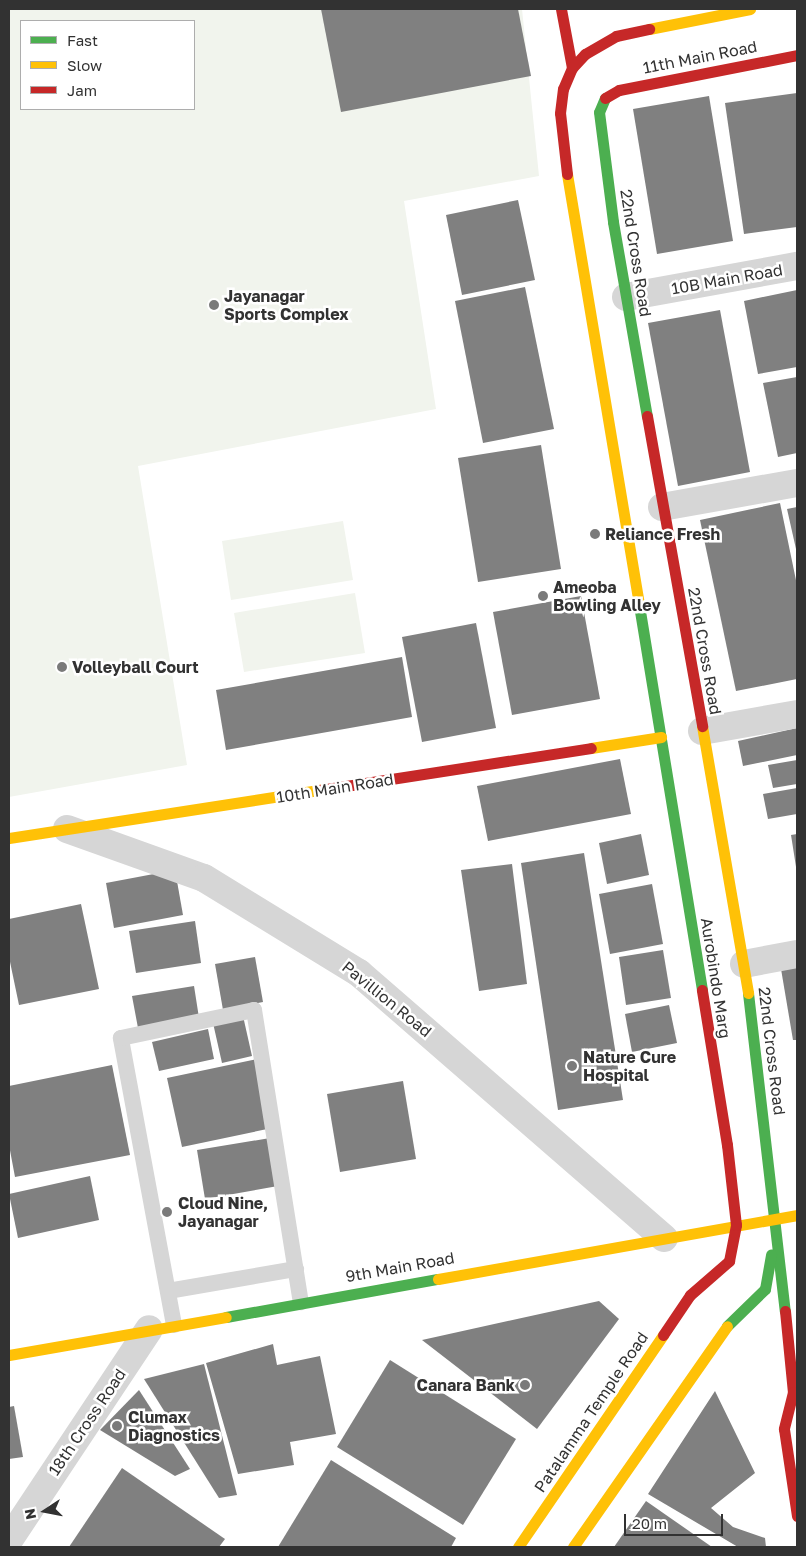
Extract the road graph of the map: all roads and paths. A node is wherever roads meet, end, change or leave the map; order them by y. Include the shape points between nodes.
1 (561, 9) edge
2 (750, 9) edge
3 (797, 55) edge
4 (572, 68) junction
5 (610, 94) joint
6 (797, 266) edge
7 (626, 296) junction
8 (797, 484) edge
9 (662, 507) junction
10 (797, 714) edge
11 (702, 731) junction
12 (661, 737) junction
13 (67, 829) junction
14 (9, 838) edge
15 (797, 954) edge
16 (744, 964) junction
17 (797, 1215) edge
18 (777, 1219) junction
19 (736, 1225) junction
20 (664, 1238) junction
21 (296, 1269) junction
22 (168, 1291) junction
23 (690, 1295) joint
24 (301, 1302) junction
25 (162, 1327) junction
26 (9, 1355) edge
27 (796, 1393) edge
28 (797, 1516) edge
29 (9, 1540) edge
30 (518, 1547) edge
31 (573, 1547) edge

1 - 4 main road
2 - 4 main road via 616,36 585,54
3 - 5 main road, 11th Main Road via 630,86
4 - 12 main road via 563,89 560,113 565,162
5 - 7 main road, 22nd Cross Road via 599,112 599,125
6 - 7 street, 10B Main Road
7 - 9 main road, 22nd Cross Road
8 - 9 street
9 - 11 main road, 22nd Cross Road
10 - 11 street
11 - 16 main road, 22nd Cross Road
12 - 13 main road, 10th Main Road
12 - 19 main road, Aurobindo Marg via 727,1145
13 - 14 main road, 10th Main Road
13 - 20 street, Pavillion Road via 204,878 359,973
15 - 16 street
16 - 18 main road, 22nd Cross Road
17 - 18 main road, 9th Main Road
18 - 19 main road, 9th Main Road
18 - 27 main road
18 - 31 main road via 766,1290 728,1324
19 - 20 main road, 9th Main Road
19 - 23 main road, Aurobindo Marg via 729,1261
20 - 24 main road, 9th Main Road
21 - 22 lane
21 - 22 lane via 254,1010 121,1038
21 - 24 lane
22 - 25 lane
23 - 30 main road, Patalamma Temple Road
24 - 25 main road, 9th Main Road
25 - 26 main road, 9th Main Road
25 - 29 street, 18th Cross Road
27 - 28 main road via 784,1429

